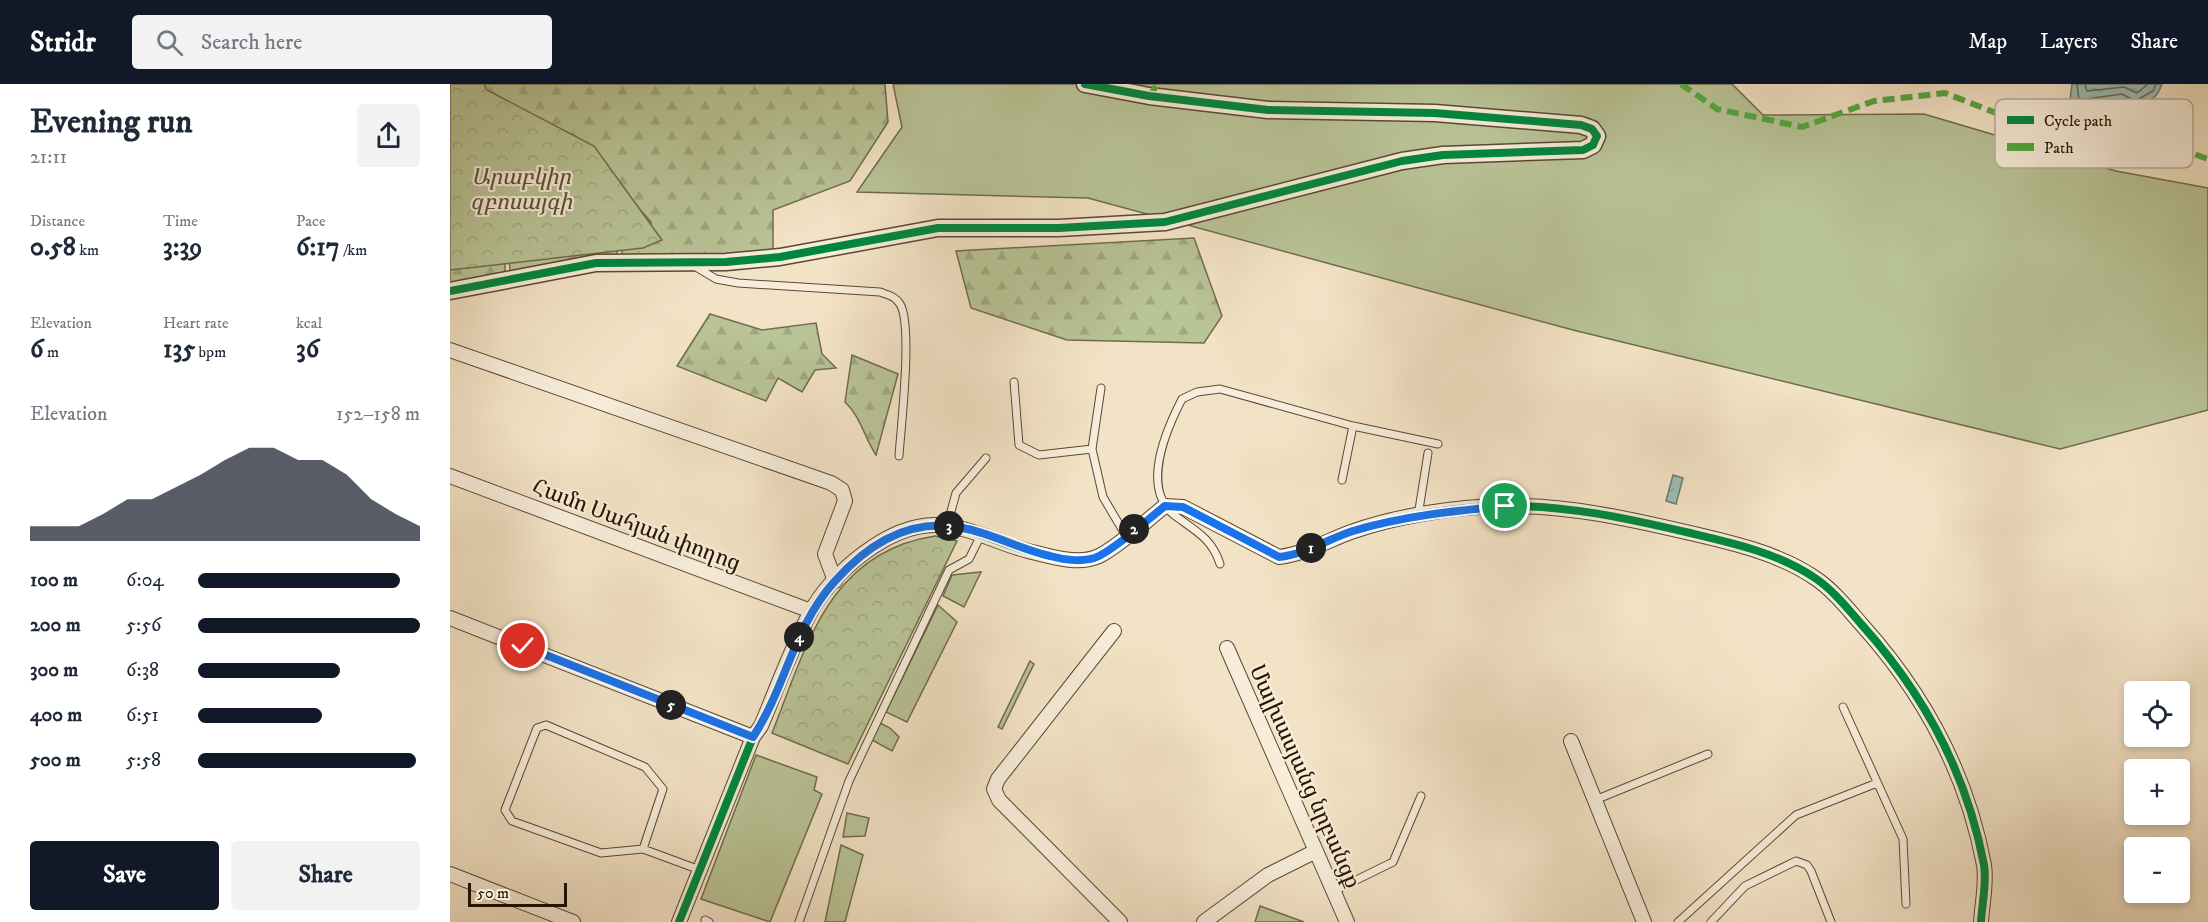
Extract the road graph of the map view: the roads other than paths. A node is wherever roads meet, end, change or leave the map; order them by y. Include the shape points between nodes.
1 (1085, 84) edge
2 (689, 262) junction
3 (450, 291) edge
4 (450, 350) edge
5 (1014, 382) dead end
6 (1101, 388) dead end
7 (1353, 426) junction
8 (1438, 444) dead end
9 (1092, 449) junction
10 (1428, 453) dead end
11 (899, 456) dead end
12 (986, 458) dead end
13 (450, 476) edge
14 (1342, 480) dead end
15 (1165, 506) junction
16 (1418, 516) junction
17 (947, 526) junction
18 (982, 533) junction
19 (1126, 536) junction
20 (1220, 564) dead end
21 (835, 581) junction
22 (810, 611) junction
23 (450, 618) edge
24 (1114, 631) dead end
25 (1227, 648) dead end
26 (1843, 707) dead end
27 (753, 737) junction
28 (1571, 741) dead end
29 (1708, 754) dead end
30 (1877, 783) junction
31 (1421, 796) dead end
32 (1595, 800) junction
33 (643, 849) junction
34 (1316, 851) junction
35 (700, 870) junction
36 (450, 874) edge
37 (1334, 891) junction
38 (1906, 904) dead end
39 (573, 922) edge
40 (679, 922) edge
41 (799, 922) edge
42 (1120, 922) edge
43 (1204, 922) edge
44 (1347, 922) edge
45 (1644, 922) edge
46 (1678, 922) edge
47 (1712, 922) edge
48 (1831, 922) edge
49 (1981, 922) edge

1 - 2 street via 1268,110 1435,113 1581,125 1598,136 1593,145 1583,150 1443,155 1402,161 1165,222 1059,228 938,228 780,257
2 - 3 street via 596,263
2 - 11 lane via 716,279 738,283 880,292 894,297 901,305 906,350
4 - 21 street via 831,483 842,490 845,501 825,554
5 - 9 lane via 1019,445 1039,455
6 - 9 lane
7 - 8 lane
7 - 14 lane
7 - 15 lane via 1220,390 1197,392 1182,399 1156,470
9 - 19 lane via 1103,496
10 - 16 lane
12 - 17 lane via 956,494
13 - 22 street, Համո Սահյան փողոց
15 - 16 street via 1183,507 1279,557 1294,556 1352,532
15 - 19 street
15 - 20 lane via 1207,538
16 - 49 street via 1505,506 1565,509 1630,519 1766,554 1816,579 1880,645 1939,730 1959,777 1984,867
17 - 18 street
17 - 21 street via 910,527 894,534 874,546
18 - 19 street via 1020,549 1078,560 1098,556
18 - 41 lane via 969,559 949,570 849,781
21 - 22 street
22 - 27 street
23 - 27 street
24 - 42 street via 994,789 999,800
25 - 34 street, Մալխասյանց նրբանցք
26 - 30 lane
27 - 35 street
28 - 32 street
29 - 32 lane
30 - 38 lane via 1903,839
30 - 46 lane via 1796,815
31 - 37 lane via 1393,862
32 - 45 street
33 - 33 lane via 601,853 512,821 506,815 537,728 546,725 645,767 654,775 663,789
33 - 35 lane
34 - 37 street, Մալխասյանց նրբանցք
34 - 43 street via 1268,875
35 - 40 street
36 - 39 street
37 - 44 street, Մալխասյանց նրբանցք
47 - 48 lane via 1745,886 1796,861 1811,871

